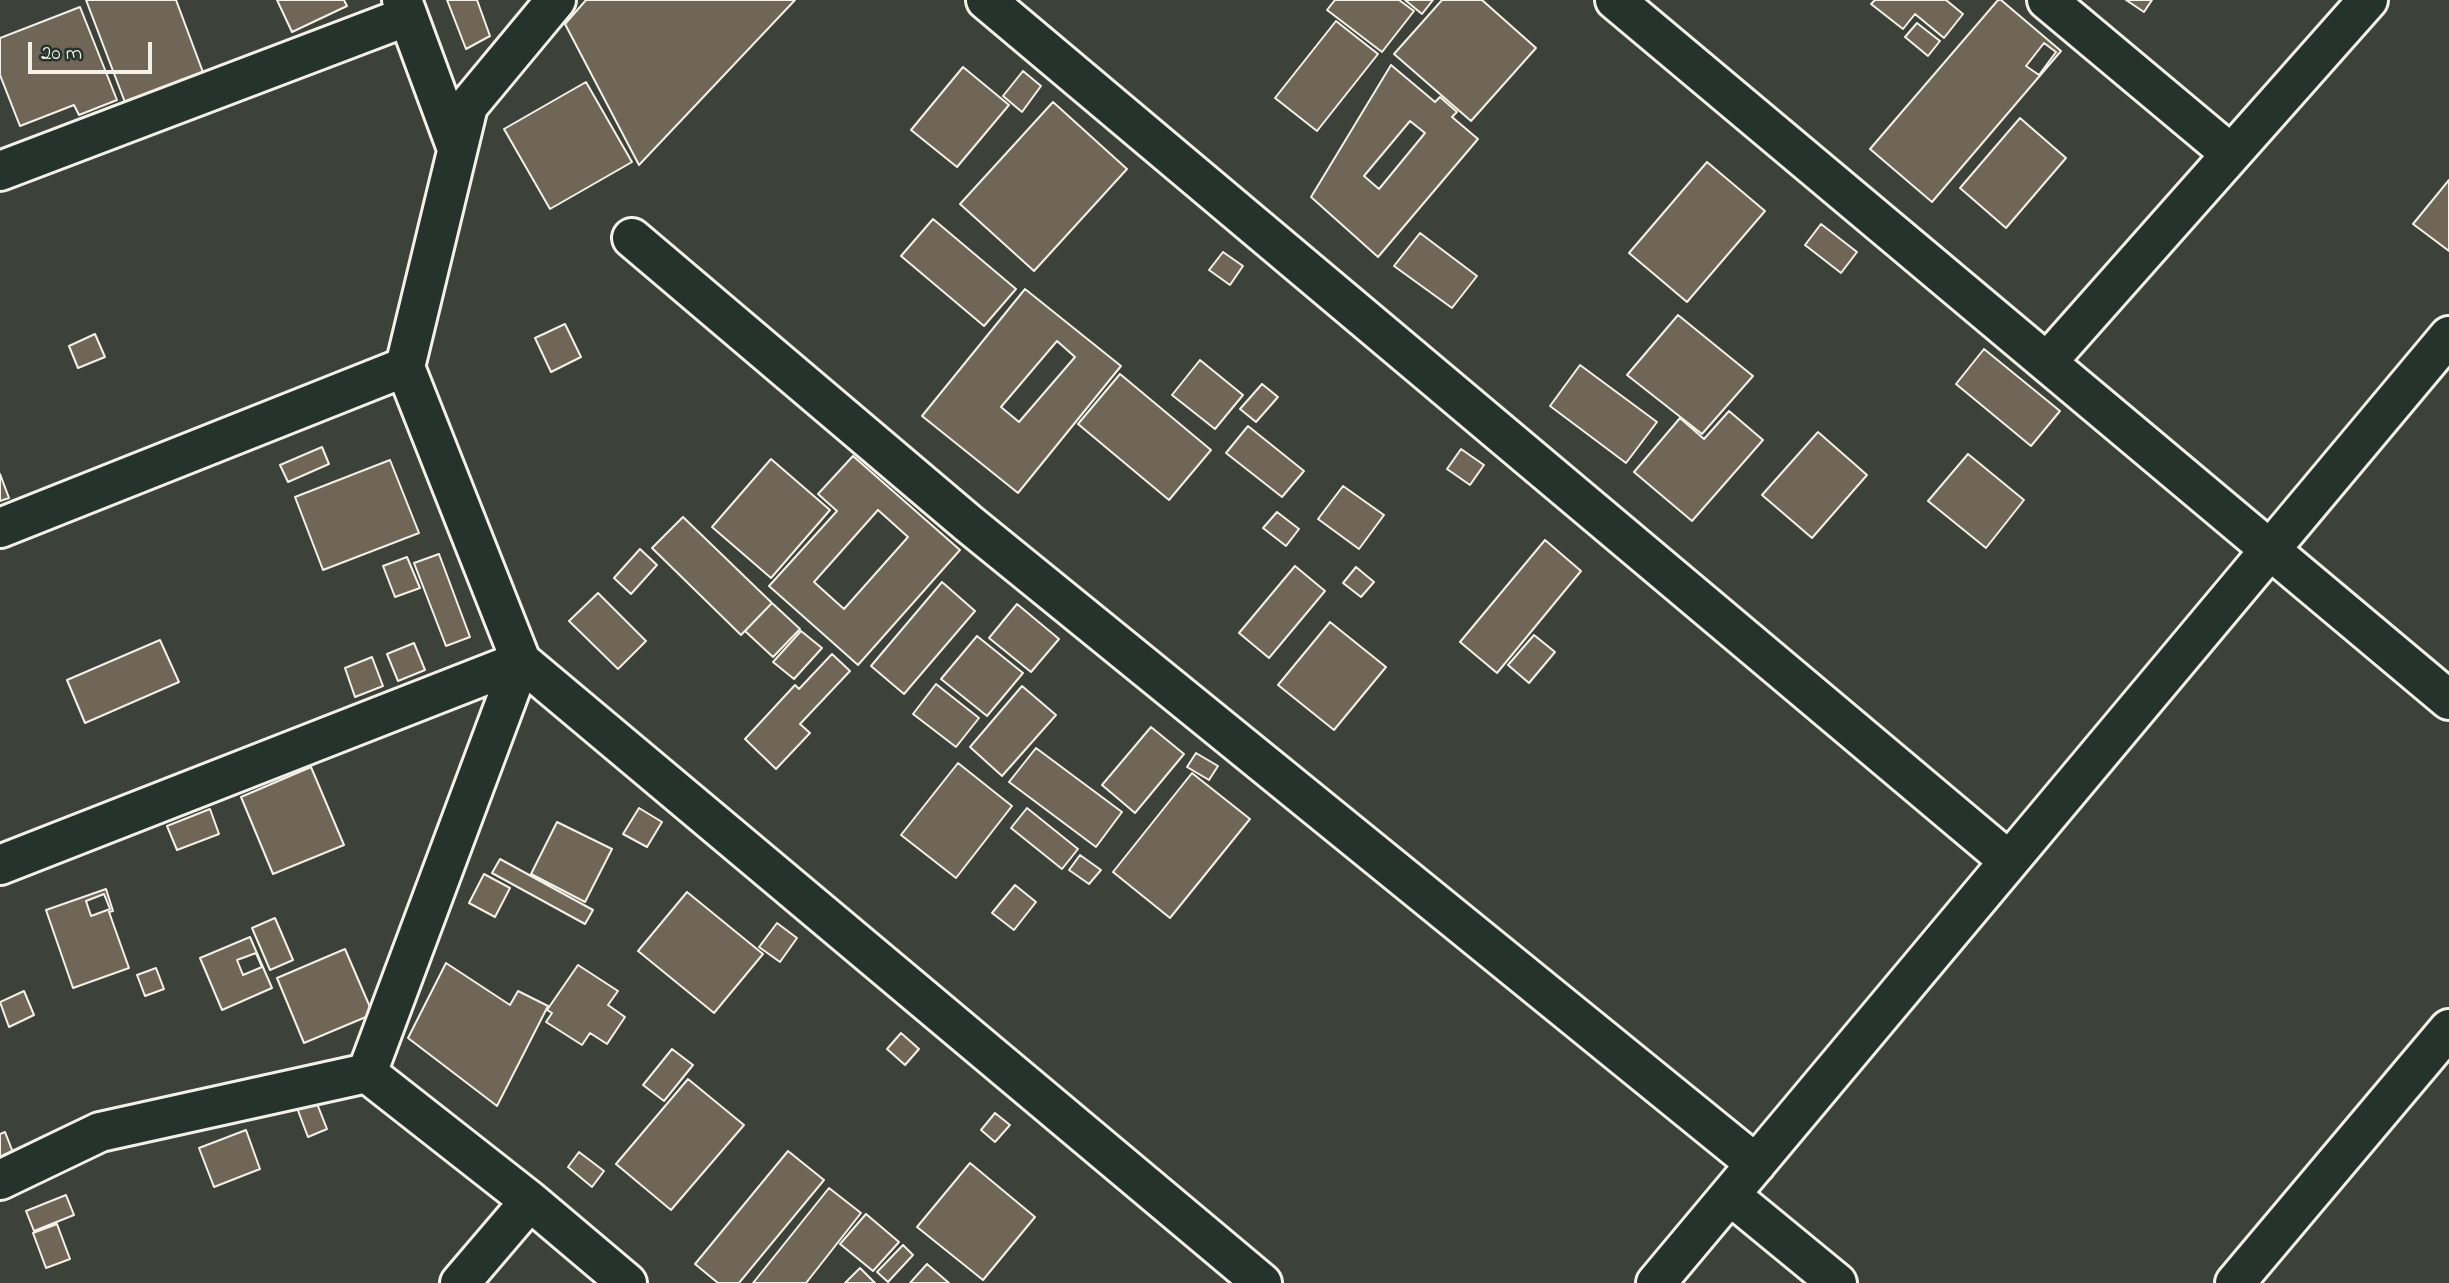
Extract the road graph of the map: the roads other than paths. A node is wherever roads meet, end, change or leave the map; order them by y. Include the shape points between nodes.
1 (556, 0) edge
2 (986, 0) edge
3 (1615, 0) edge
4 (2048, 0) edge
5 (2368, 0) edge
6 (405, 8) edge
7 (457, 149) junction
8 (2231, 154) junction
9 (0, 171) edge
10 (632, 239) dead end
11 (2449, 336) edge
12 (2047, 362) junction
13 (405, 367) junction
14 (0, 528) edge
15 (2270, 549) junction
16 (521, 661) junction
17 (2449, 700) edge
18 (2009, 861) junction
19 (0, 865) edge
20 (2449, 1029) edge
21 (366, 1073) junction
22 (1756, 1164) junction
23 (0, 1180) edge
24 (1730, 1195) junction
25 (530, 1201) junction
26 (460, 1283) edge
27 (627, 1283) edge
28 (1262, 1283) edge
29 (1656, 1283) edge
30 (1837, 1283) edge
31 (2235, 1283) edge

1 - 7 street via 468,106
2 - 18 street
3 - 12 street
4 - 8 street
5 - 8 street
6 - 7 street
6 - 9 street
7 - 13 street
8 - 12 street
10 - 22 street via 969,524
11 - 15 street
12 - 15 street
13 - 14 street
13 - 16 street
15 - 17 street
15 - 18 street
16 - 19 street
16 - 21 street
16 - 28 street
18 - 22 street
20 - 31 street
21 - 23 street via 100,1132
21 - 25 street
22 - 24 street
24 - 29 street
24 - 30 street
25 - 26 street
25 - 27 street

